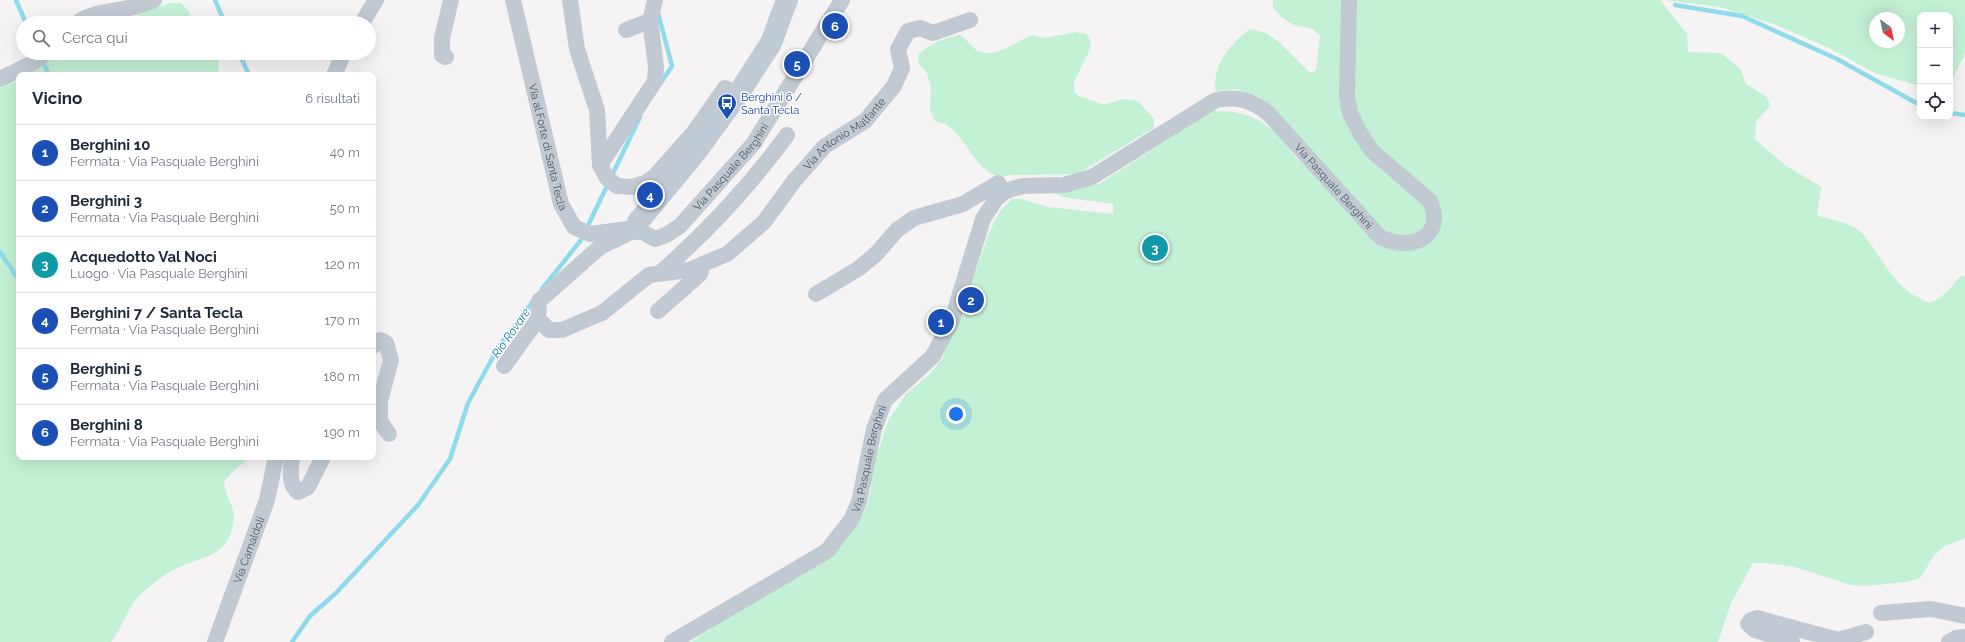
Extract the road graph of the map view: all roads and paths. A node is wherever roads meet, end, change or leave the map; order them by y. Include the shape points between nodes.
1 (154, 0) edge
2 (376, 0) edge
3 (451, 0) edge
4 (513, 0) edge
5 (570, 0) edge
6 (655, 0) edge
7 (787, 0) edge
8 (842, 0) edge
9 (1349, 0) edge
10 (90, 16) edge
11 (366, 16) edge
12 (970, 20) dead end
13 (650, 21) junction
14 (626, 30) dead end
15 (446, 57) dead end
16 (37, 60) edge
17 (341, 60) edge
18 (335, 72) edge
19 (0, 79) edge
20 (738, 94) junction
21 (787, 135) dead end
22 (600, 165) junction
23 (1004, 192) junction
24 (637, 229) junction
25 (703, 264) junction
26 (661, 272) junction
27 (816, 294) dead end
28 (658, 311) dead end
29 (538, 319) junction
30 (376, 343) edge
31 (504, 366) dead end
32 (389, 434) dead end
33 (275, 460) edge
34 (292, 460) edge
35 (322, 460) edge
36 (1881, 613) dead end
37 (1965, 616) edge
38 (1866, 632) dead end
39 (1965, 638) edge
40 (215, 642) edge
41 (672, 642) edge
42 (1792, 642) edge
43 (1949, 642) edge

1 - 10 street via 130,9
2 - 11 street
3 - 15 street via 442,38 442,55
4 - 24 street, Via al Forte di Santa Tecla via 561,204 574,227 590,234
5 - 22 street via 577,49 597,110
6 - 13 street
7 - 20 street via 771,42
8 - 24 street, Via Pasquale Berghini via 754,143 680,226 655,239
9 - 23 street, Via Pasquale Berghini via 1347,97 1350,113 1372,151 1430,201 1435,212 1435,222 1431,232 1423,239 1401,244 1380,237 1268,114 1250,101 1231,97 1216,100 1092,177 1064,185 1023,186
12 - 25 street, Via Antonio Malfante via 933,33 920,28 908,31 898,49 902,68 894,86 865,121 825,146 794,181 764,222 727,254
13 - 14 street
13 - 22 street via 656,66 655,81
16 - 19 street
17 - 18 street
20 - 22 street via 725,88 694,132 655,176 645,183 632,187 617,186 607,178
20 - 24 street via 695,153 638,222
21 - 26 street, Via Antonio Malfante via 746,189 697,241
23 - 27 street via 998,183 963,204 914,218 897,230 876,254 858,269
23 - 41 street, Via Pasquale Berghini via 996,199 983,219 952,320 933,356 885,400 874,429 859,502 851,520 827,551
24 - 29 street via 600,247 561,281 539,301
25 - 26 street, Via Antonio Malfante via 688,270
25 - 28 street via 700,274
26 - 29 street, Via Antonio Malfante via 649,275 602,313 562,330 549,330
29 - 31 street
30 - 32 street via 380,340 386,343 391,360 380,401 380,421
33 - 40 street, Via Camaldoli via 267,500
34 - 35 street via 291,478 293,488 298,492 308,487
36 - 37 street via 1931,608
38 - 42 street via 1838,640 1757,618 1748,624 1755,630
39 - 43 street via 1956,638

